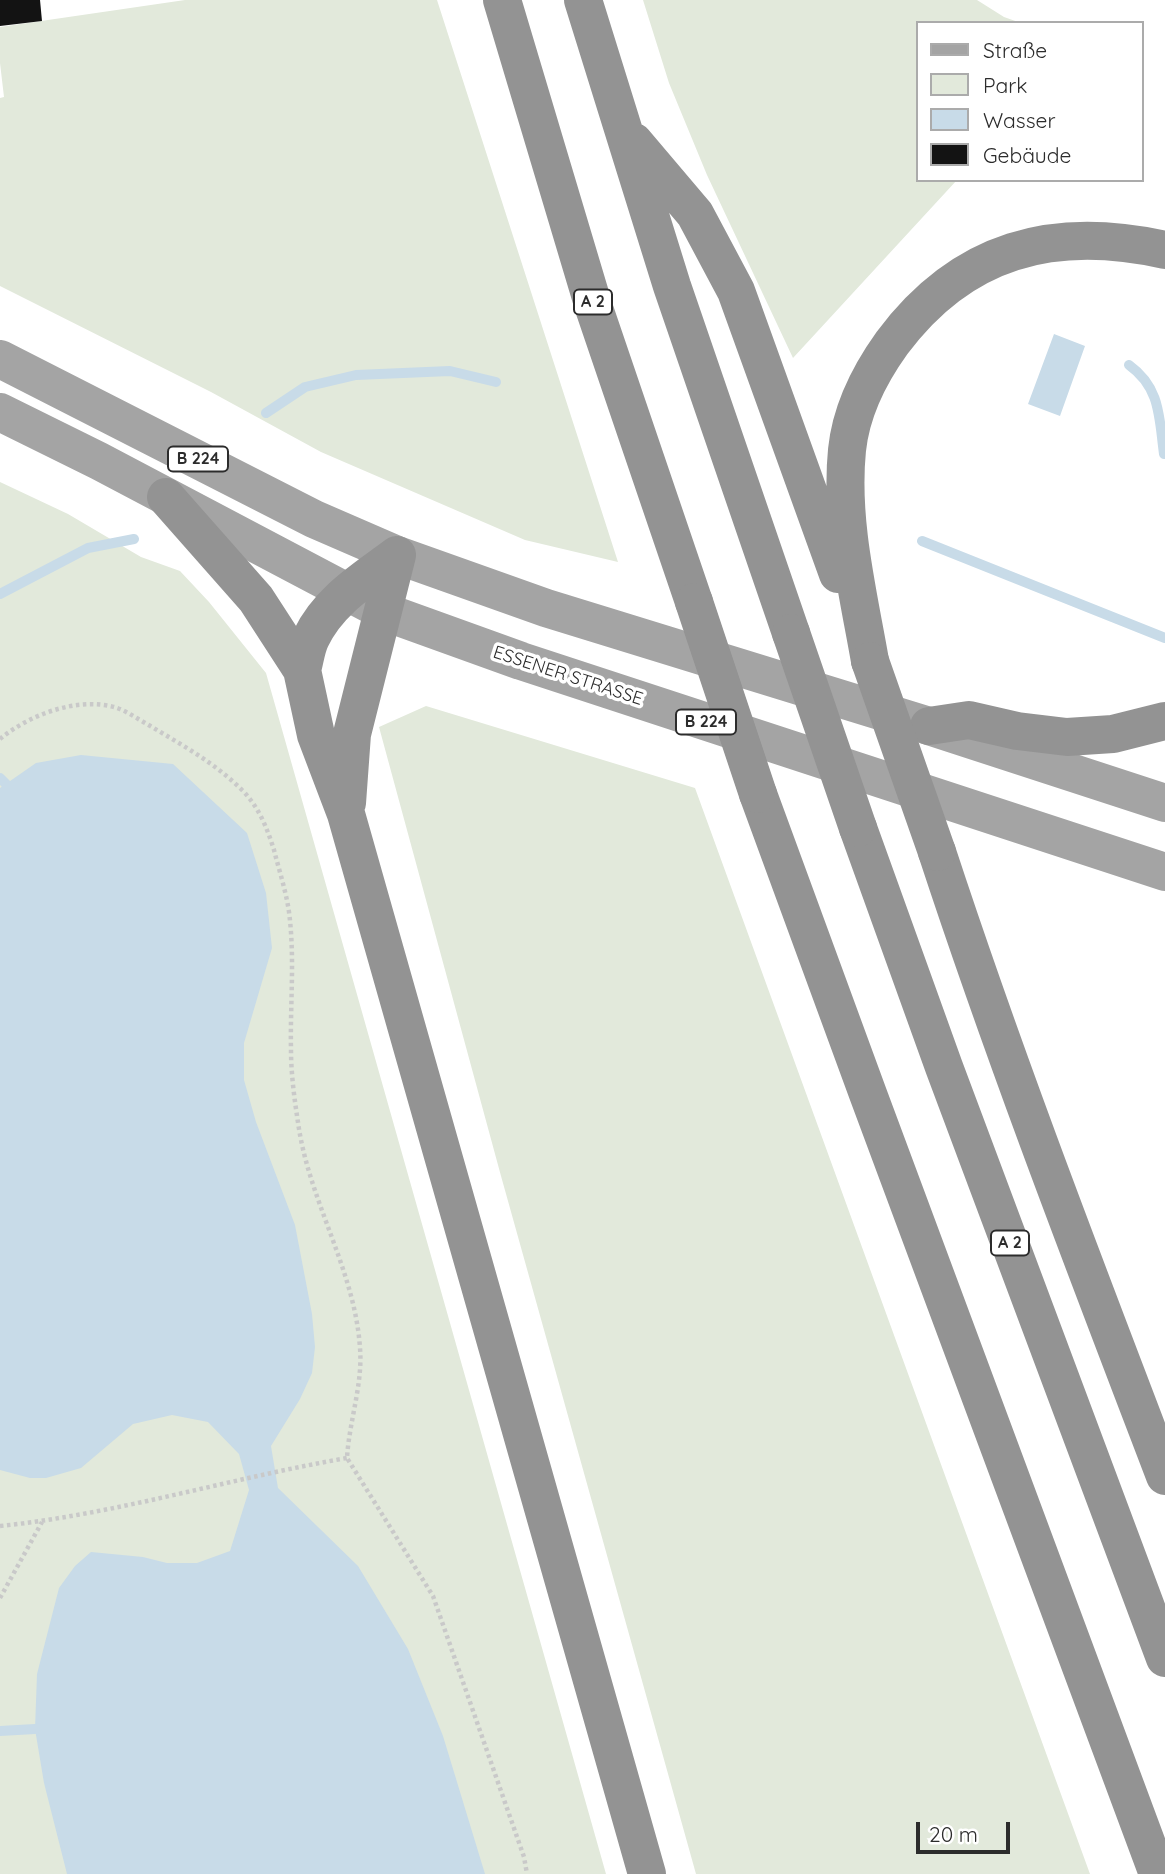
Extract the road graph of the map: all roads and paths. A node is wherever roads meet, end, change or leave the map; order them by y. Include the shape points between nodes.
1 (502, 0) edge
2 (583, 0) edge
3 (624, 130) junction
4 (1165, 250) edge
5 (0, 359) edge
6 (0, 412) edge
7 (166, 497) junction
8 (397, 555) junction
9 (345, 593) junction
10 (385, 612) junction
11 (870, 661) junction
12 (302, 670) junction
13 (1165, 721) edge
14 (929, 726) junction
15 (0, 739) edge
16 (1165, 803) edge
17 (346, 814) junction
18 (1165, 872) edge
19 (1072, 1231) junction
20 (1165, 1430) edge
21 (347, 1458) junction
22 (1165, 1476) edge
23 (43, 1522) junction
24 (0, 1526) edge
25 (0, 1598) edge
26 (1165, 1658) edge
27 (1143, 1833) junction
28 (527, 1874) edge
29 (647, 1874) edge
30 (1148, 1874) edge
31 (1158, 1874) edge

1 - 27 highway, A 2, bridge via 595,311 758,794
2 - 3 highway, A 2
3 - 11 highway via 695,214 736,291
3 - 26 highway, A 2, bridge via 672,286 858,828
4 - 11 highway via 1095,240 1023,247 962,274 933,295 880,360 859,400 847,448 845,482 848,529
5 - 8 main road, B 224 via 314,519
6 - 7 main road, ESSENER STRASSE / B 224
7 - 9 main road, ESSENER STRASSE / B 224
7 - 12 highway via 256,599
8 - 9 highway
8 - 10 highway
8 - 14 main road, B 224 via 546,608
9 - 10 main road, ESSENER STRASSE / B 224
9 - 12 highway via 324,615 310,640
10 - 17 highway via 352,734
10 - 18 main road, ESSENER STRASSE / B 224
11 - 19 highway, bridge
12 - 17 highway via 316,735
13 - 14 highway via 1113,734 1067,737 969,720
14 - 16 main road, B 224
15 - 21 path via 29,719 53,711 94,704 114,707 207,761 243,791 260,813 289,911 291,1052 301,1138 349,1289 360,1346 361,1368
17 - 29 highway
19 - 20 highway via 1095,1251
19 - 22 highway
21 - 23 path
21 - 28 path via 433,1596
23 - 24 path
23 - 25 path
27 - 30 highway
27 - 31 highway, A 2

